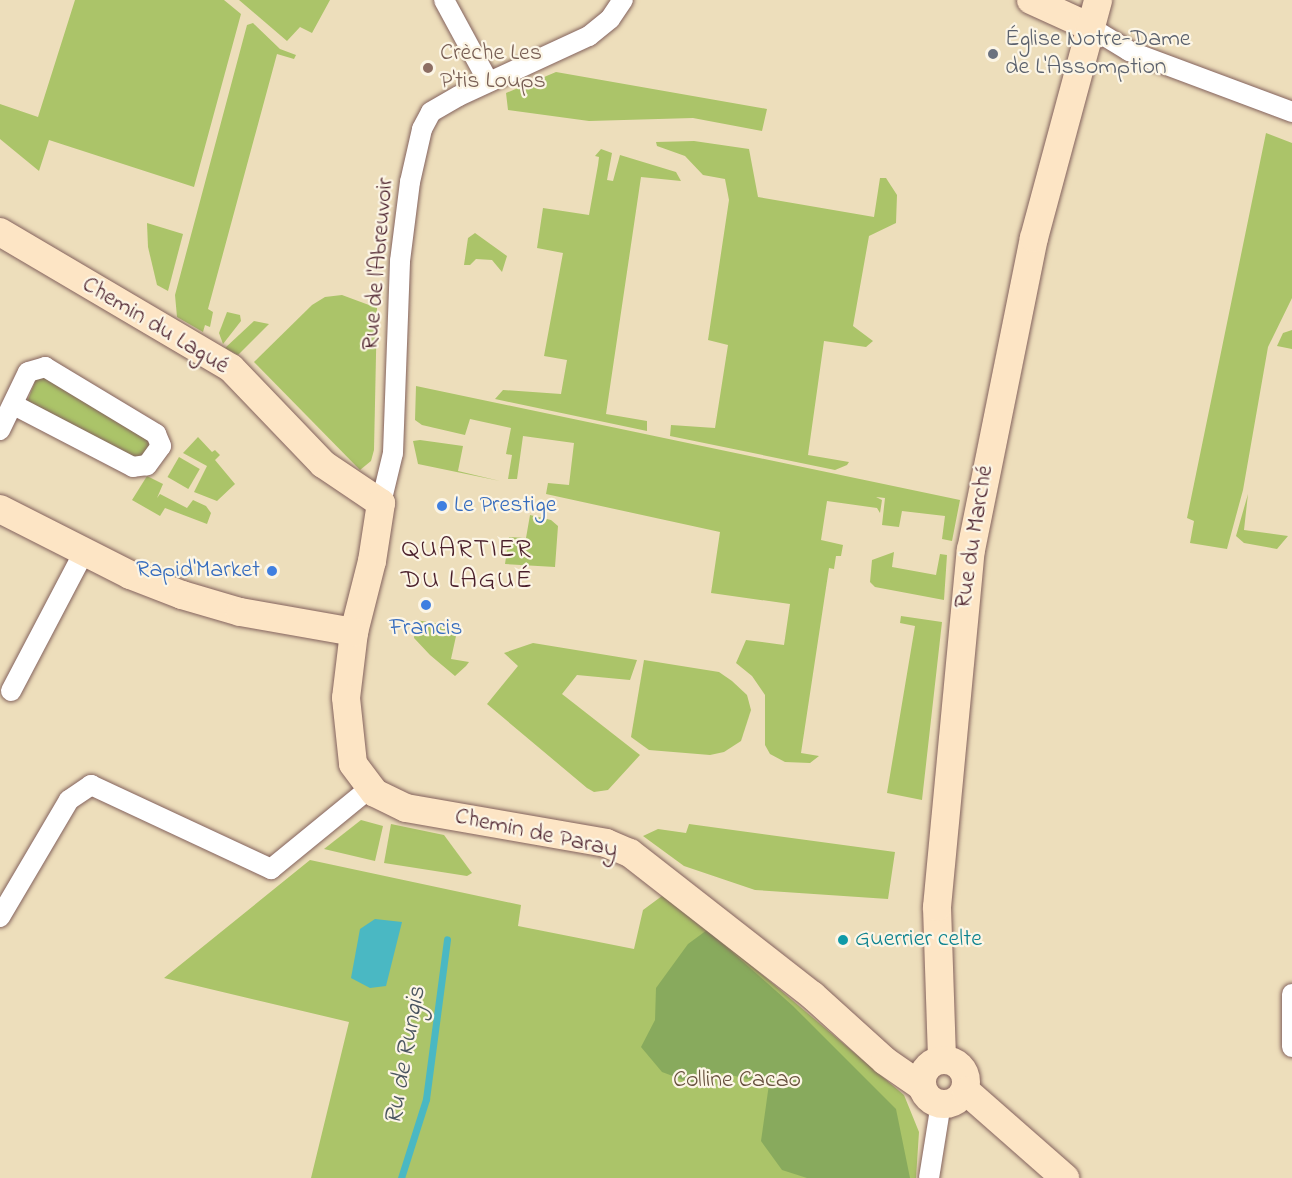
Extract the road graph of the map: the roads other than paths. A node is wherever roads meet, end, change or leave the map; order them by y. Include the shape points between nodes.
1 (444, 0) edge
2 (623, 0) edge
3 (1031, 0) edge
4 (1098, 0) edge
5 (1090, 27) junction
6 (488, 81) junction
7 (1292, 112) edge
8 (0, 232) edge
9 (14, 405) junction
10 (0, 430) edge
11 (381, 503) junction
12 (0, 509) edge
13 (84, 552) junction
14 (354, 632) junction
15 (11, 691) dead end
16 (370, 788) junction
17 (0, 917) edge
18 (1292, 994) edge
19 (1292, 1047) edge
20 (942, 1058) junction
21 (966, 1091) junction
22 (931, 1094) junction
23 (930, 1178) edge
24 (1065, 1178) edge

1 - 6 street
2 - 6 street, Rue de l'Abreuvoir via 610,19 589,36
3 - 5 street
4 - 5 street, Rue du Marché
5 - 7 street via 1129,51
5 - 20 street, Rue du Marché via 1026,272 971,550 937,907
6 - 11 street, Rue de l'Abreuvoir via 431,112 416,147 400,261 393,453
8 - 11 street, Chemin du Lagué via 231,368 323,464
9 - 9 street via 28,372 45,367 156,434 161,446 147,465 133,467
9 - 10 street
11 - 14 street, Chemin de Paray via 372,561
12 - 13 street
13 - 14 street via 150,583 240,612
13 - 15 street
14 - 16 street, Chemin de Paray via 346,688 348,738 356,770
16 - 17 street via 271,869 91,785 69,800
16 - 22 street, Chemin de Paray via 388,802 406,808 606,843 630,853
18 - 19 street
20 - 21 street via 958,1066 966,1080
20 - 22 street via 928,1066
21 - 22 street via 958,1101
21 - 24 street
22 - 23 street

